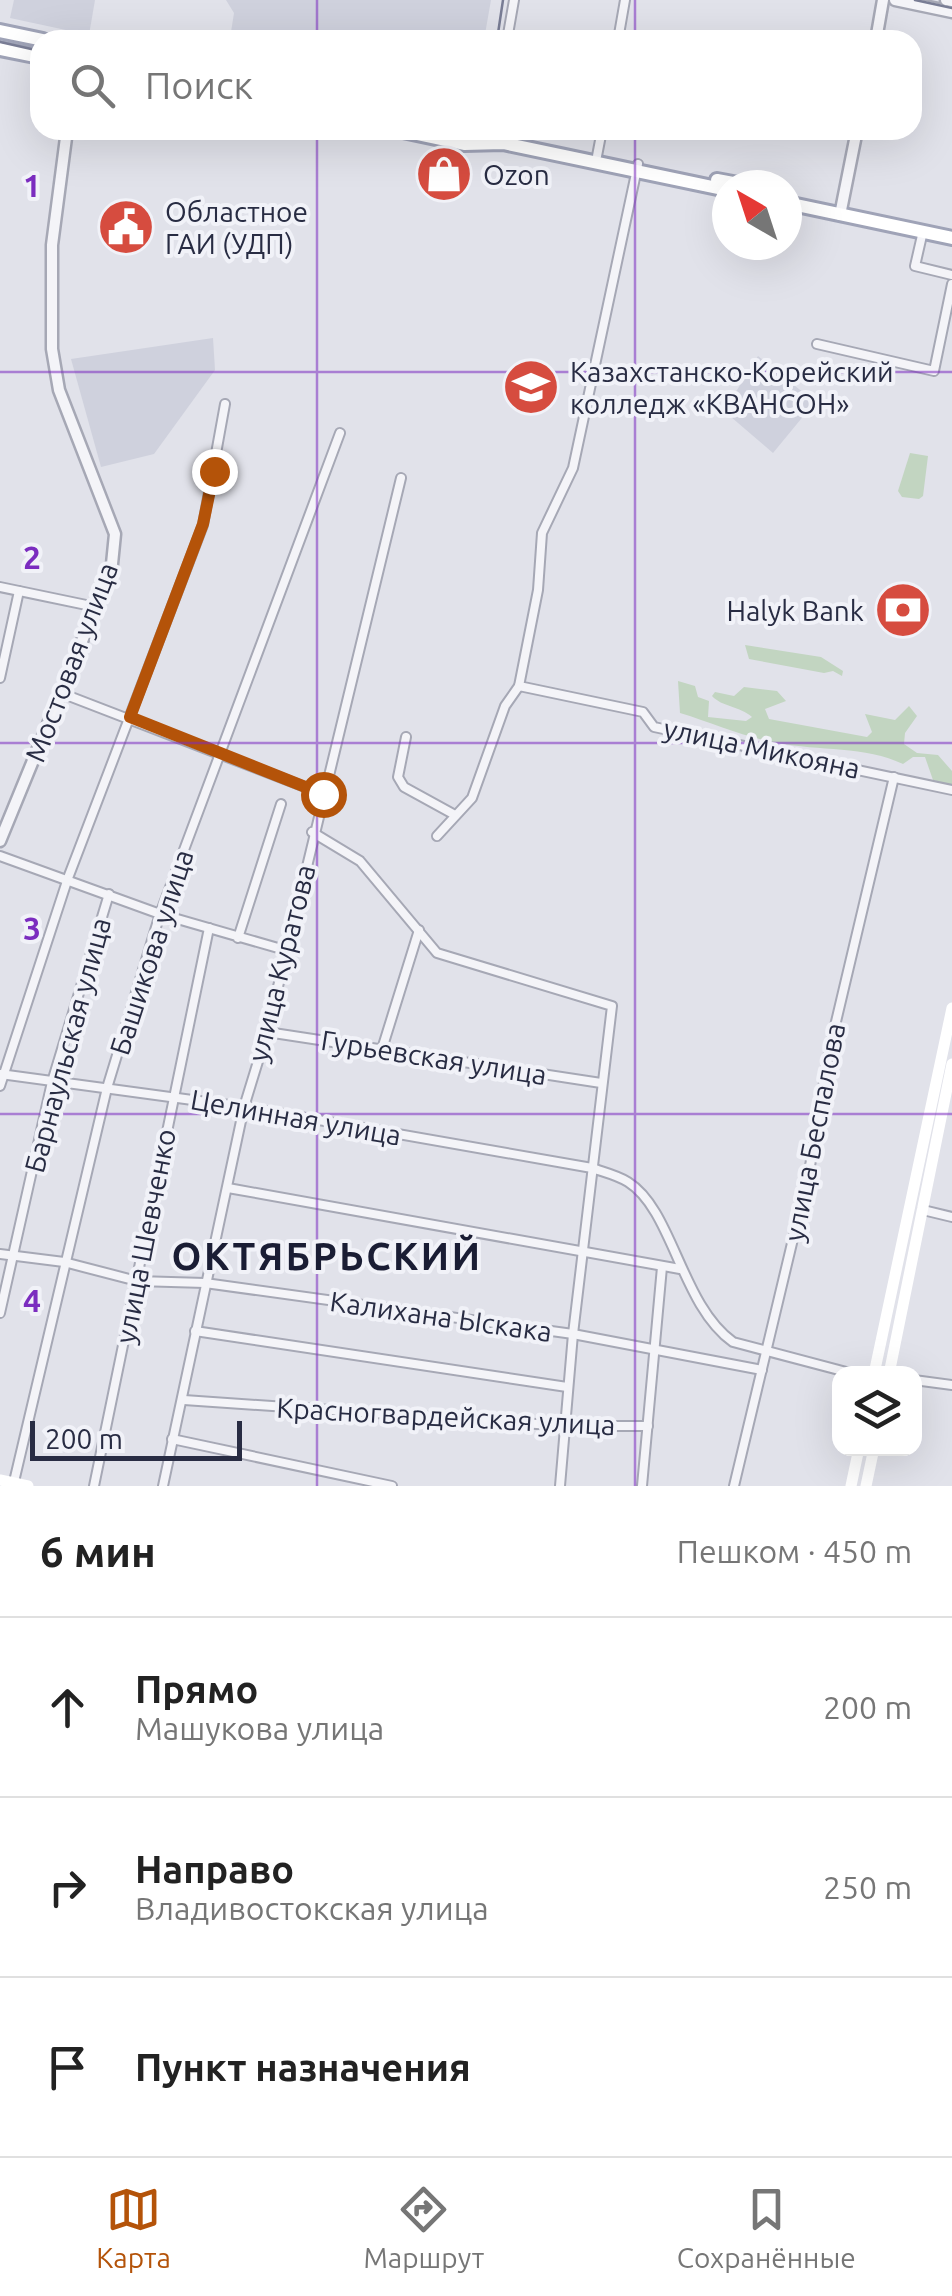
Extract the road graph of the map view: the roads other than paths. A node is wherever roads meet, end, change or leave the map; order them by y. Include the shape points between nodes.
1 (514, 0) edge
2 (625, 0) edge
3 (883, 0) edge
4 (896, 0) edge
5 (952, 12) edge
6 (509, 30) edge
7 (620, 30) edge
8 (878, 30) edge
9 (0, 31) edge
10 (30, 37) edge
11 (0, 49) edge
12 (30, 55) edge
13 (66, 140) edge
14 (445, 140) edge
15 (474, 140) edge
16 (510, 140) edge
17 (513, 140) edge
18 (600, 140) edge
19 (855, 140) edge
20 (597, 156) junction
21 (637, 167) junction
22 (712, 180) edge
23 (712, 186) edge
24 (802, 199) edge
25 (802, 205) edge
26 (841, 211) junction
27 (952, 228) edge
28 (923, 232) junction
29 (952, 238) edge
30 (952, 275) edge
31 (952, 284) edge
32 (817, 344) dead end
33 (225, 404) dead end
34 (340, 433) dead end
35 (401, 478) dead end
36 (0, 587) edge
37 (19, 591) junction
38 (96, 607) junction
39 (0, 678) edge
40 (519, 686) junction
41 (61, 693) junction
42 (130, 717) junction
43 (406, 737) dead end
44 (220, 751) junction
45 (894, 777) junction
46 (952, 790) edge
47 (323, 794) junction
48 (281, 804) dead end
49 (456, 816) junction
50 (312, 832) junction
51 (437, 836) dead end
52 (0, 840) edge
53 (0, 856) edge
54 (68, 878) junction
55 (109, 894) junction
56 (160, 914) junction
57 (209, 928) junction
58 (419, 930) junction
59 (238, 938) junction
60 (286, 950) junction
61 (952, 1008) edge
62 (267, 1032) junction
63 (382, 1049) junction
64 (949, 1067) edge
65 (1, 1074) edge
66 (52, 1082) junction
67 (601, 1083) junction
68 (0, 1086) edge
69 (107, 1088) junction
70 (172, 1096) junction
71 (244, 1106) junction
72 (592, 1168) junction
73 (228, 1188) junction
74 (923, 1210) junction
75 (952, 1217) edge
76 (582, 1252) junction
77 (0, 1254) edge
78 (13, 1256) junction
79 (64, 1262) junction
80 (662, 1267) junction
81 (680, 1269) junction
82 (137, 1281) junction
83 (206, 1283) junction
84 (0, 1314) edge
85 (195, 1332) junction
86 (573, 1334) junction
87 (654, 1348) junction
88 (766, 1352) junction
89 (876, 1366) edge
90 (891, 1366) edge
91 (832, 1368) edge
92 (762, 1370) junction
93 (922, 1381) edge
94 (952, 1385) edge
95 (567, 1388) junction
96 (184, 1400) junction
97 (565, 1426) junction
98 (648, 1426) junction
99 (172, 1439) junction
100 (857, 1456) edge
101 (872, 1456) edge
102 (8, 1483) edge
103 (28, 1486) edge
104 (94, 1486) edge
105 (163, 1486) edge
106 (392, 1486) edge
107 (560, 1486) edge
108 (642, 1486) edge
109 (734, 1486) edge
110 (851, 1486) edge
111 (866, 1486) edge

1 - 6 street
2 - 7 street
3 - 8 street
4 - 5 street
9 - 10 main road
11 - 12 main road
13 - 38 street, Мостовая улица via 49,316 59,390 116,534
14 - 15 main road
16 - 21 main road
17 - 20 main road
18 - 20 street
19 - 26 street
20 - 21 main road
21 - 22 main road
21 - 23 main road
21 - 40 street via 573,468 542,533
24 - 26 main road
25 - 26 main road
26 - 27 main road
26 - 28 main road
28 - 29 main road
28 - 30 street via 915,266
31 - 32 street via 934,372
33 - 42 street via 203,524
34 - 44 street, Башикова улица
35 - 47 street, улица Куратова
36 - 37 street
37 - 38 street
37 - 39 street
38 - 41 street, Мостовая улица
40 - 45 street, улица Микояна via 642,712 654,726
40 - 49 street via 505,706 472,798
41 - 42 street
41 - 52 street, Мостовая улица
42 - 44 street
42 - 54 street
43 - 49 street via 398,777 404,787
44 - 47 street
44 - 56 street, Башикова улица
45 - 46 street, улица Микояна
45 - 88 street, улица Беспалова
47 - 50 street, улица Куратова
48 - 59 street
49 - 51 street
50 - 58 street via 360,862
50 - 60 street, улица Куратова
53 - 54 street
54 - 55 street
54 - 65 street
55 - 56 street
55 - 66 street, Барнаульская улица
56 - 57 street
56 - 69 street, Башикова улица
57 - 59 street
57 - 70 street, улица Шевченко
58 - 63 street
58 - 67 street via 437,953 612,1006
59 - 60 street
60 - 62 street, улица Куратова
61 - 64 main road
62 - 63 street, Гурьевская улица
62 - 71 street, улица Куратова
63 - 67 street, Гурьевская улица
64 - 74 main road
64 - 89 main road
65 - 66 street, Целинная улица
65 - 68 street
66 - 69 street, Целинная улица
66 - 78 street, Барнаульская улица
67 - 72 street
69 - 70 street, Целинная улица
69 - 79 street, Башикова улица
70 - 71 street, Целинная улица
70 - 82 street, улица Шевченко
71 - 72 street, Целинная улица
71 - 73 street, улица Куратова
72 - 76 street
72 - 81 street, Целинная улица via 626,1180 648,1202
73 - 76 street
73 - 83 street, улица Куратова
74 - 75 street
74 - 90 main road
76 - 80 street
76 - 86 street
77 - 78 street, Калихана Ыскака
78 - 79 street, Калихана Ыскака
78 - 84 street, Барнаульская улица
79 - 82 street, Калихана Ыскака
79 - 102 street, Башикова улица
80 - 81 street
80 - 87 street
81 - 88 street, Целинная улица via 721,1334
82 - 83 street, Калихана Ыскака
82 - 104 street, улица Шевченко
83 - 85 street, улица Куратова
83 - 86 street, Калихана Ыскака
85 - 95 street
85 - 96 street, улица Куратова
86 - 87 street, Калихана Ыскака
86 - 95 street
87 - 92 street, Калихана Ыскака
87 - 98 street
88 - 91 street, Целинная улица
88 - 92 street, улица Беспалова
92 - 109 street, улица Беспалова
93 - 94 street
95 - 97 street
96 - 97 street, Красногвардейская улица
96 - 99 street, улица Куратова
97 - 98 street, Красногвардейская улица
97 - 107 street
98 - 108 street
99 - 105 street, улица Куратова
99 - 106 street
100 - 110 main road
101 - 111 main road
102 - 103 main road

